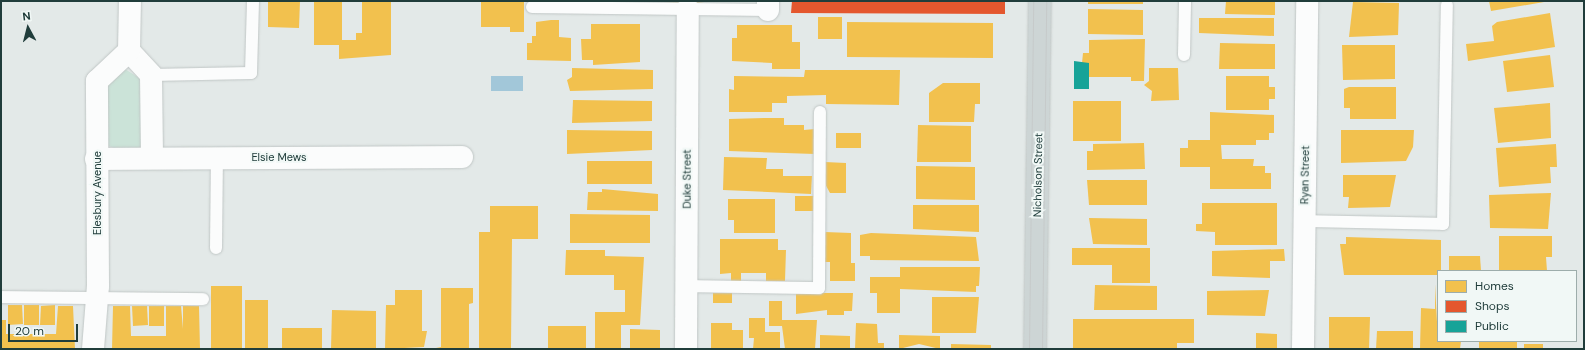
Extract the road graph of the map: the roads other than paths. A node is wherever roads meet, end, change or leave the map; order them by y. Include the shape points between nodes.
1 (130, 1) edge
2 (253, 1) edge
3 (1040, 1) edge
4 (1185, 1) edge
5 (1307, 1) edge
6 (1447, 5) dead end
7 (768, 6) edge
8 (532, 8) dead end
9 (688, 10) junction
10 (129, 51) junction
11 (1184, 55) dead end
12 (151, 75) junction
13 (820, 112) dead end
14 (217, 157) junction
15 (462, 157) dead end
16 (152, 158) junction
17 (96, 159) junction
18 (1304, 221) junction
19 (216, 248) dead end
20 (687, 286) junction
21 (1, 297) edge
22 (96, 299) junction
23 (203, 299) dead end
24 (93, 349) edge
25 (686, 349) edge
26 (1035, 349) edge
27 (1303, 349) edge

1 - 10 street
2 - 12 lane via 251,73
3 - 26 main road, Nicholson Street
4 - 11 lane
5 - 18 street, Ryan Street
6 - 18 lane via 1443,224
7 - 9 lane
8 - 9 lane
9 - 20 street, Duke Street
10 - 12 street
10 - 17 street, Elesbury Avenue via 97,81
12 - 16 street
13 - 20 lane via 819,288
14 - 15 street, Elsie Mews
14 - 16 street, Elsie Mews
14 - 19 lane
16 - 17 street, Elsie Mews
17 - 22 street, Elesbury Avenue
18 - 27 street, Ryan Street
20 - 25 street, Duke Street
21 - 22 lane
22 - 23 lane
22 - 24 street, Elesbury Avenue

